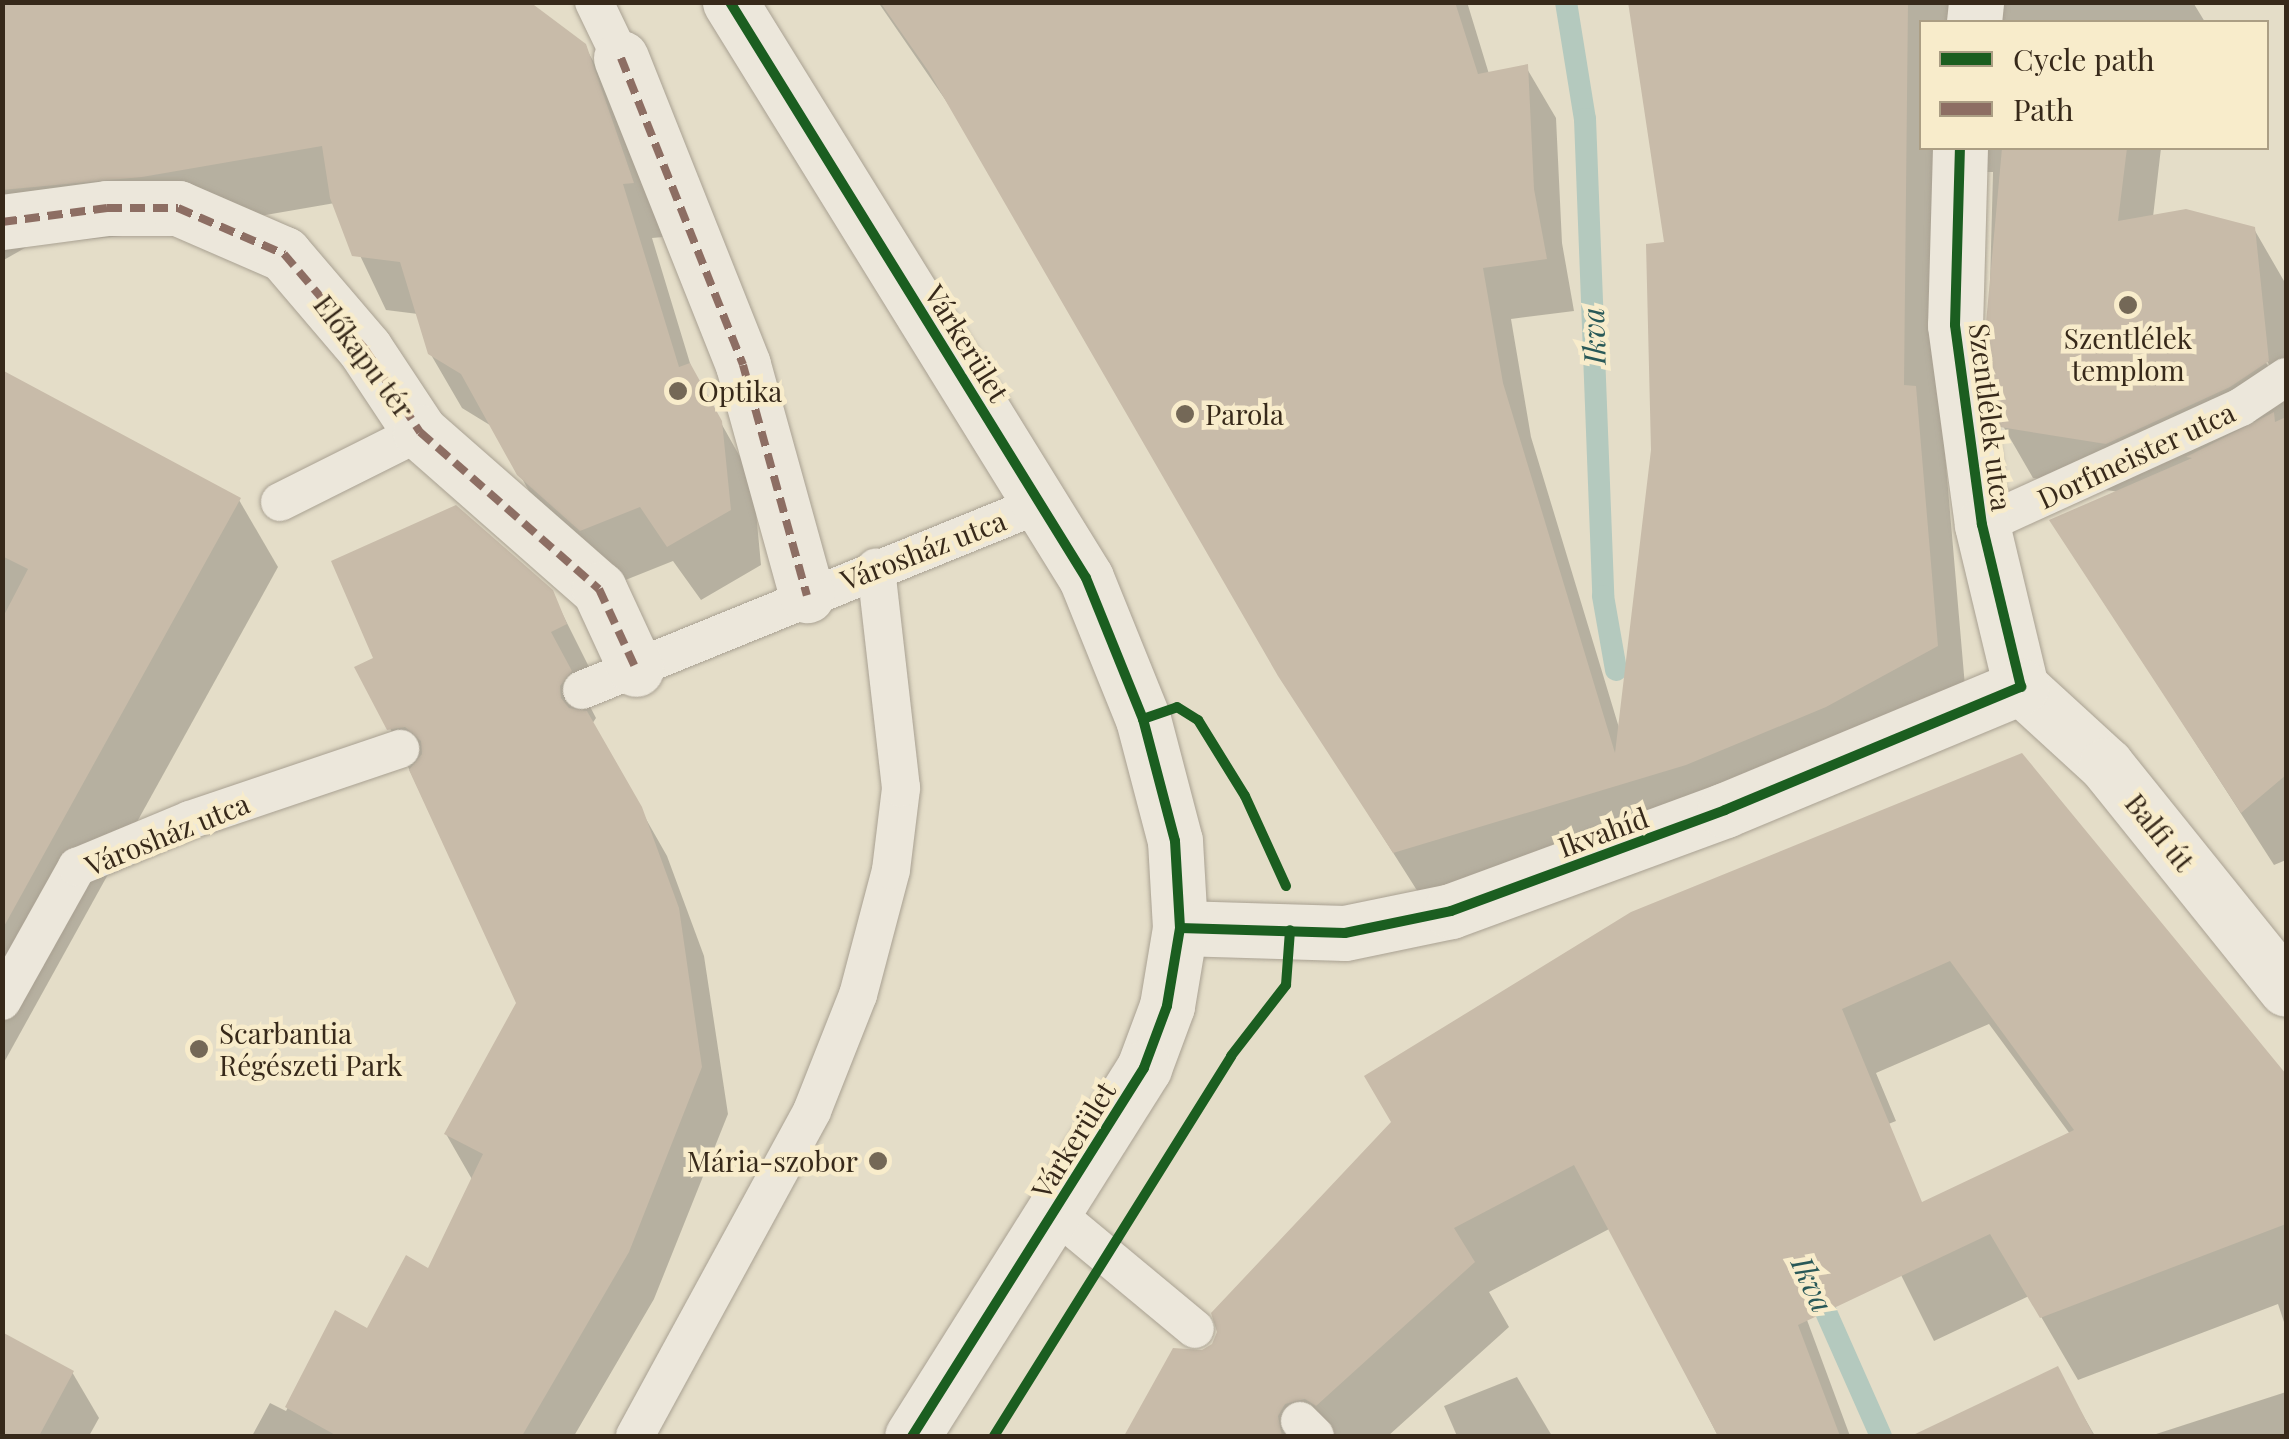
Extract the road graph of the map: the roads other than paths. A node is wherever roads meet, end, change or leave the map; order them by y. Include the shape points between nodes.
1 (594, 2) edge
2 (730, 2) edge
3 (621, 58) joint
4 (1960, 150) edge
5 (2, 222) edge
6 (2286, 378) edge
7 (420, 432) junction
8 (280, 502) dead end
9 (1042, 503) junction
10 (1982, 525) junction
11 (876, 567) junction
12 (807, 596) junction
13 (636, 669) junction
14 (2022, 686) junction
15 (582, 690) dead end
16 (400, 749) dead end
17 (1180, 928) junction
18 (2286, 989) edge
19 (2, 1001) edge
20 (1054, 1212) junction
21 (1195, 1329) dead end
22 (635, 1436) edge
23 (912, 1436) edge

1 - 3 lane
2 - 9 street, Várkerület
3 - 12 street via 743,365
4 - 10 street, Szentlélek utca via 1956,325
5 - 7 street, Előkapu tér via 107,208 178,208 284,254 365,349
6 - 10 lane, Dorfmeister utca via 2241,407
7 - 8 lane
7 - 13 street, Előkapu tér via 599,589
9 - 11 lane, Városház utca
9 - 17 street, Várkerület via 1086,578 1144,719 1175,841
10 - 14 street, Szentlélek utca
11 - 12 lane, Városház utca
11 - 22 lane via 901,788 890,870 858,995 804,1127
12 - 13 lane, Városház utca
13 - 15 lane, Városház utca
14 - 17 street, Ikvahíd via 1725,810 1452,911 1346,934
14 - 18 street, Balfi út via 2106,765
16 - 19 lane, Városház utca via 76,867
17 - 20 street, Várkerület via 1167,1006 1144,1068
20 - 21 lane
20 - 23 street, Várkerület

